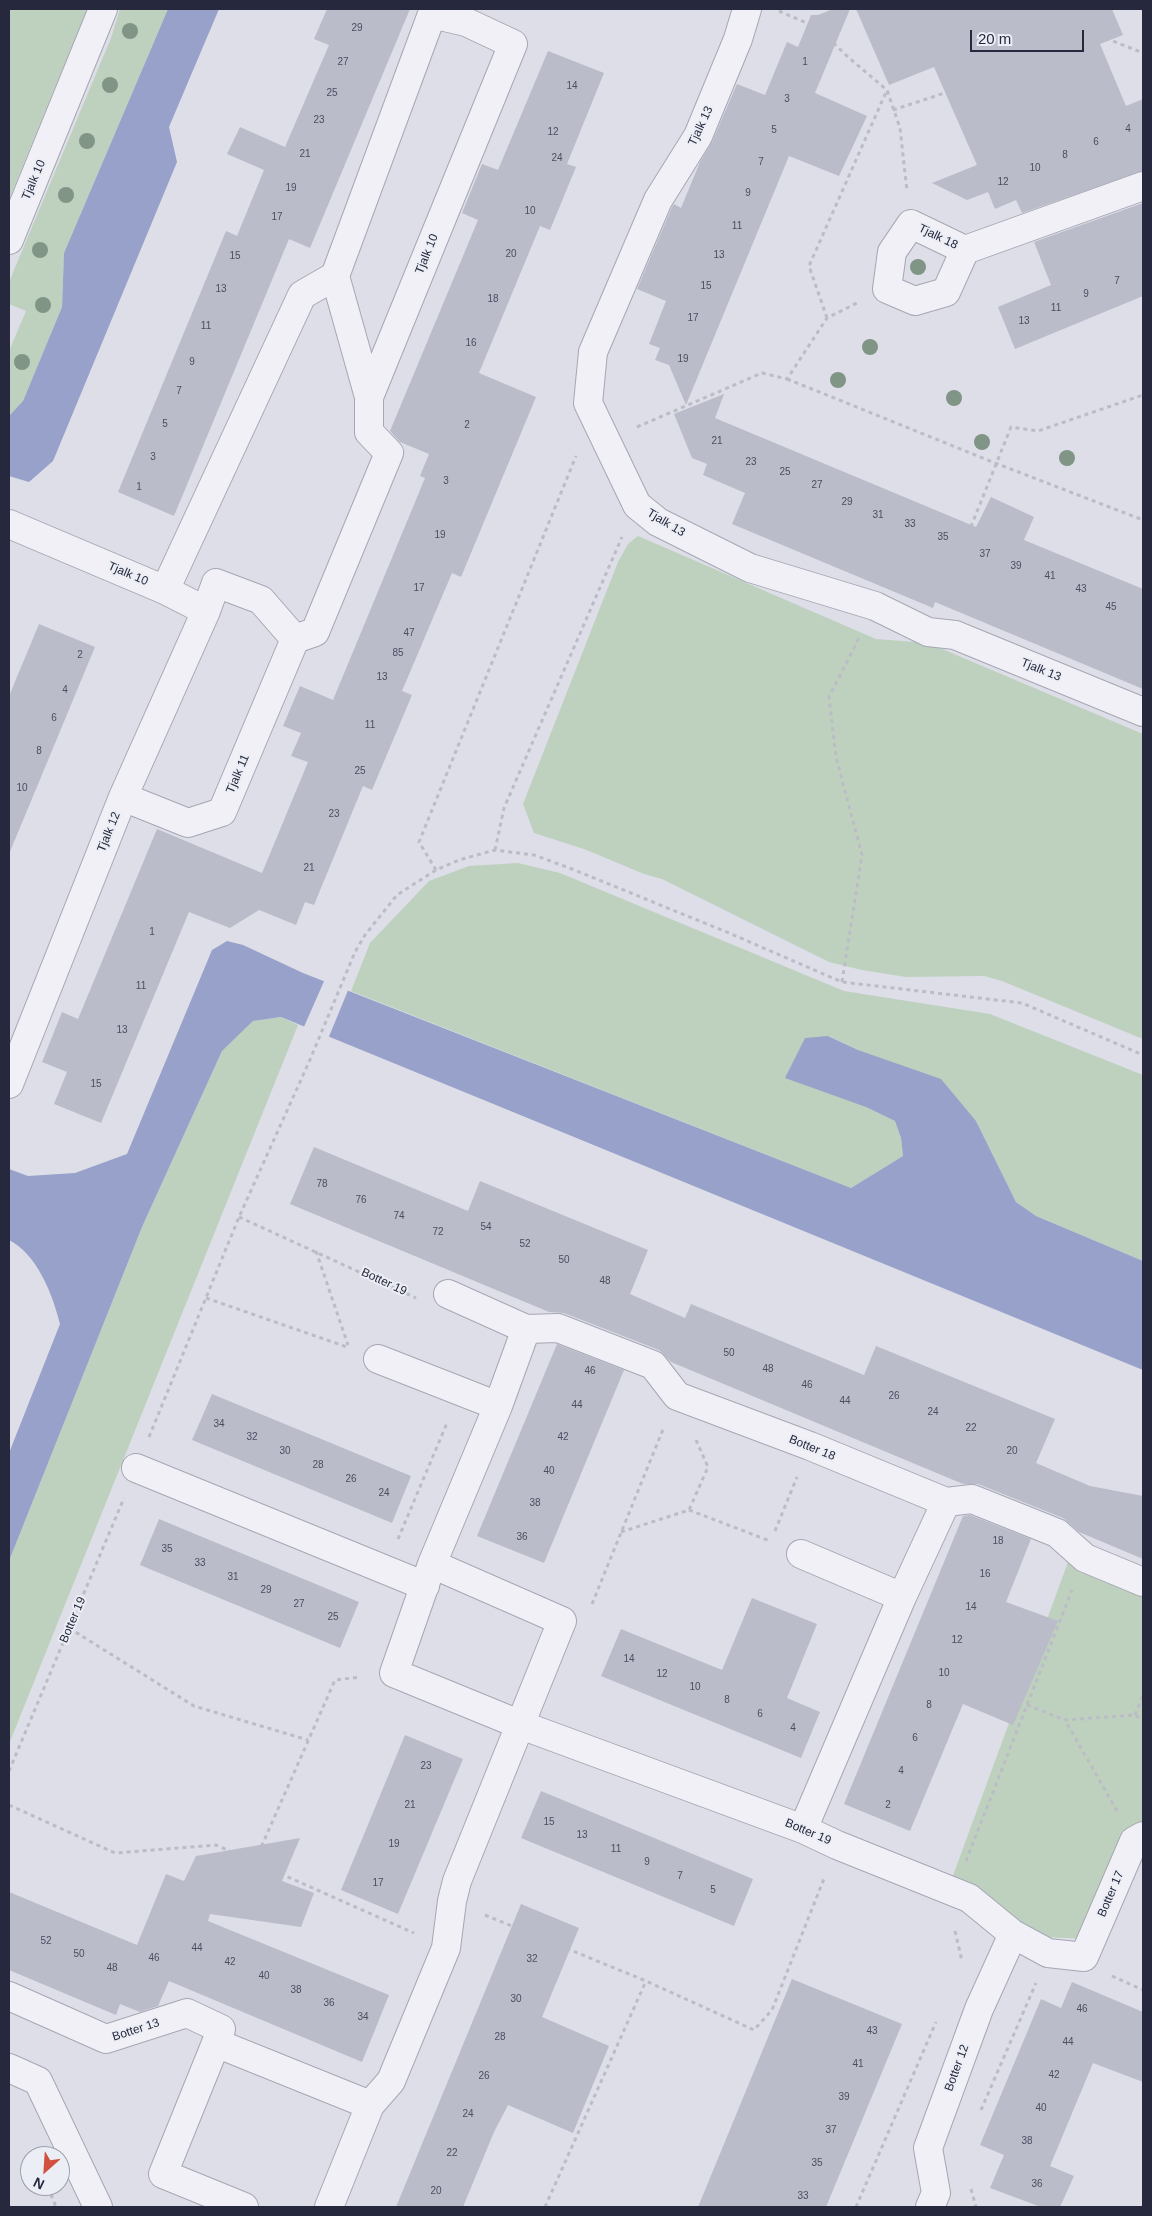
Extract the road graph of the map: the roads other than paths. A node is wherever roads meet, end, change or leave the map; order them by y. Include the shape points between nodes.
1 (103, 9) edge
2 (747, 9) edge
3 (469, 16) edge
4 (1143, 186) edge
5 (9, 240) edge
6 (965, 250) junction
7 (335, 276) junction
8 (369, 397) junction
9 (9, 524) edge
10 (165, 590) junction
11 (206, 612) junction
12 (295, 640) junction
13 (1143, 712) edge
14 (123, 797) junction
15 (9, 1084) edge
16 (448, 1294) road end
17 (526, 1328) junction
18 (378, 1359) dead end
19 (498, 1406) junction
20 (136, 1468) road end
21 (946, 1502) junction
22 (801, 1554) road end
23 (428, 1575) junction
24 (1143, 1582) edge
25 (902, 1597) junction
26 (521, 1726) junction
27 (803, 1829) junction
28 (1138, 1839) edge
29 (1013, 1934) junction
30 (1084, 1957) joint
31 (9, 1996) edge
32 (216, 2043) junction
33 (9, 2068) edge
34 (370, 2105) junction
35 (98, 2207) edge
36 (244, 2207) edge
37 (329, 2207) edge
38 (930, 2207) edge

1 - 5 street, Tjalk 10
2 - 13 street, Tjalk 13 via 698,136 658,200 593,352 588,402 637,505 658,522 750,568 875,606 928,632 955,635
3 - 7 street, Tjalk 10 via 432,14
3 - 8 street, Tjalk 10 via 513,44
4 - 6 street, Tjalk 18
6 - 6 street, Tjalk 18 via 911,224 892,252 887,289 915,301 946,292
7 - 8 street
7 - 10 street via 302,295
8 - 12 street via 369,432 389,453 315,632
9 - 10 street, Tjalk 10
10 - 11 street, Tjalk 10
11 - 12 street, Tjalk 12 via 216,583 261,600
11 - 14 street, Tjalk 12
12 - 14 street, Tjalk 11 via 222,812 188,823
14 - 15 street, Tjalk 12
16 - 17 street
17 - 19 street
17 - 21 street, Botter 18 via 558,1328 653,1365 677,1396
18 - 19 street
19 - 23 street
20 - 23 street via 385,1569
21 - 24 street, Botter 18 via 972,1499 981,1502 1057,1533 1085,1558
21 - 25 street
22 - 25 street
23 - 26 street, Botter 19 via 394,1673
23 - 26 street via 562,1621
25 - 27 street
26 - 27 street, Botter 19
26 - 34 street via 457,1881 446,1948 391,2081
27 - 29 street, Botter 19 via 969,1898
28 - 30 street, Botter 17
29 - 30 street, Botter 19 via 1048,1953
29 - 38 street, Botter 12 via 979,2009 928,2148 936,2193
31 - 32 street, Botter 13 via 106,2039 187,2013 221,2029
32 - 34 street
32 - 36 street via 163,2174
33 - 35 street via 38,2081
34 - 37 street

